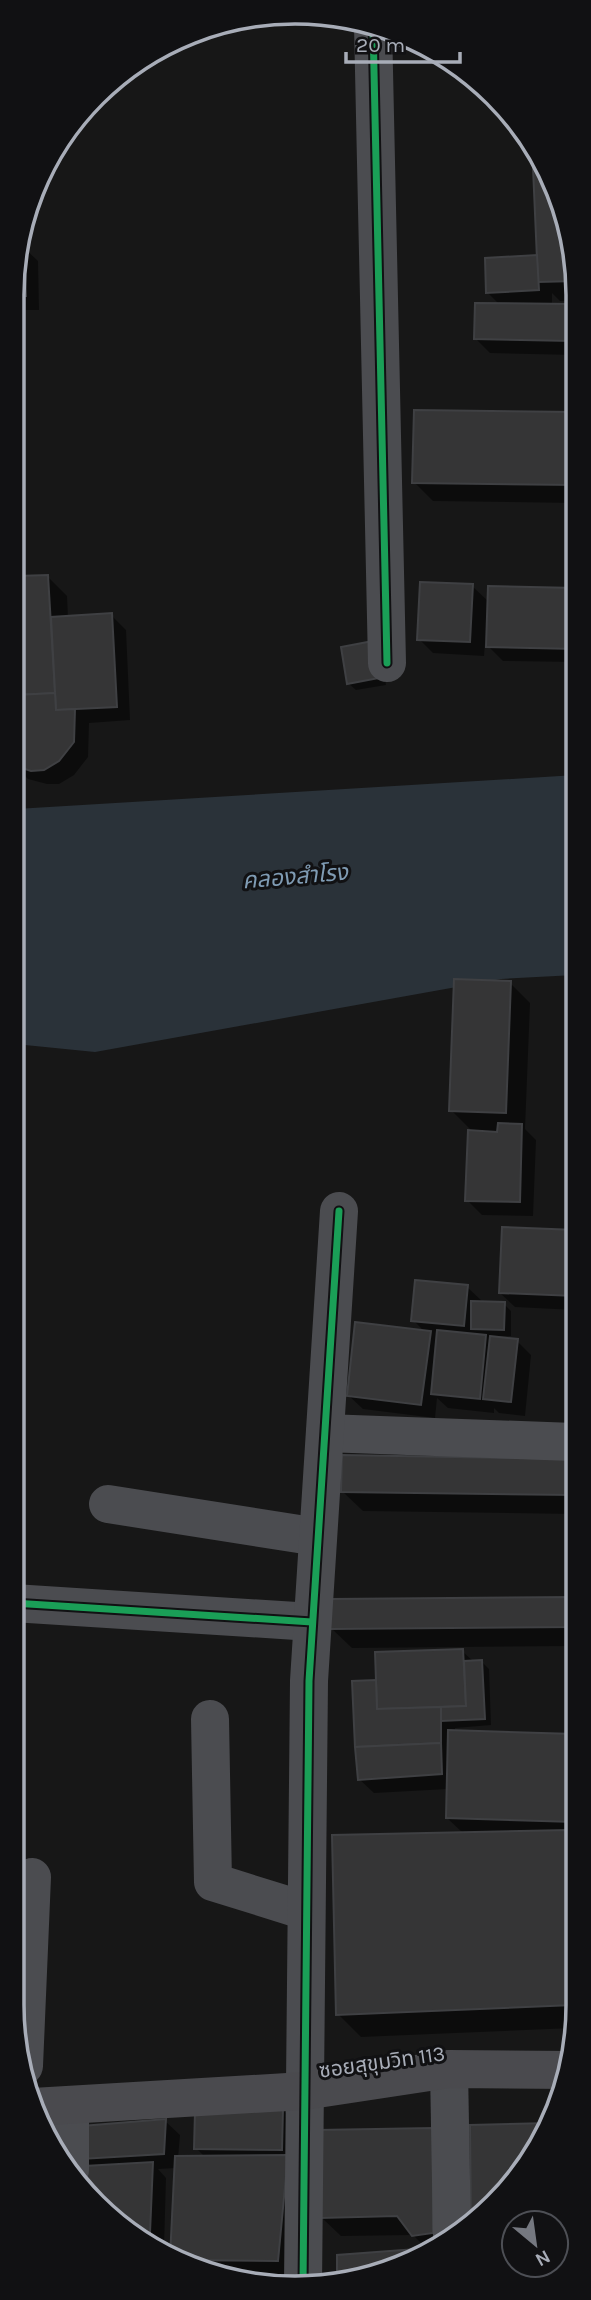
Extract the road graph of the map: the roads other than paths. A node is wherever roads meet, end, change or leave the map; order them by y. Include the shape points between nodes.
1 (373, 36) edge
2 (387, 663) dead end
3 (339, 1211) dead end
4 (325, 1433) junction
5 (566, 1442) edge
6 (108, 1504) dead end
7 (318, 1538) junction
8 (24, 1604) edge
9 (312, 1622) junction
10 (211, 1719) dead end
11 (32, 1877) dead end
12 (306, 1912) junction
13 (26, 2028) edge
14 (449, 2069) junction
15 (558, 2070) edge
16 (304, 2091) junction
17 (70, 2105) junction
18 (44, 2106) edge
19 (69, 2154) edge
20 (452, 2225) edge
21 (303, 2276) edge

1 - 2 street
3 - 4 street
4 - 5 street
4 - 7 street
6 - 7 street
7 - 9 street
8 - 9 street
9 - 12 street
10 - 12 street via 213,1882
11 - 13 street
12 - 16 street
14 - 15 main road, ซอยสุขุมวิท 113
14 - 16 main road, ซอยสุขุมวิท 113
14 - 20 street
16 - 17 main road, ซอยสุขุมวิท 113
16 - 21 street
17 - 18 main road, ซอยสุขุมวิท 113
17 - 19 street

